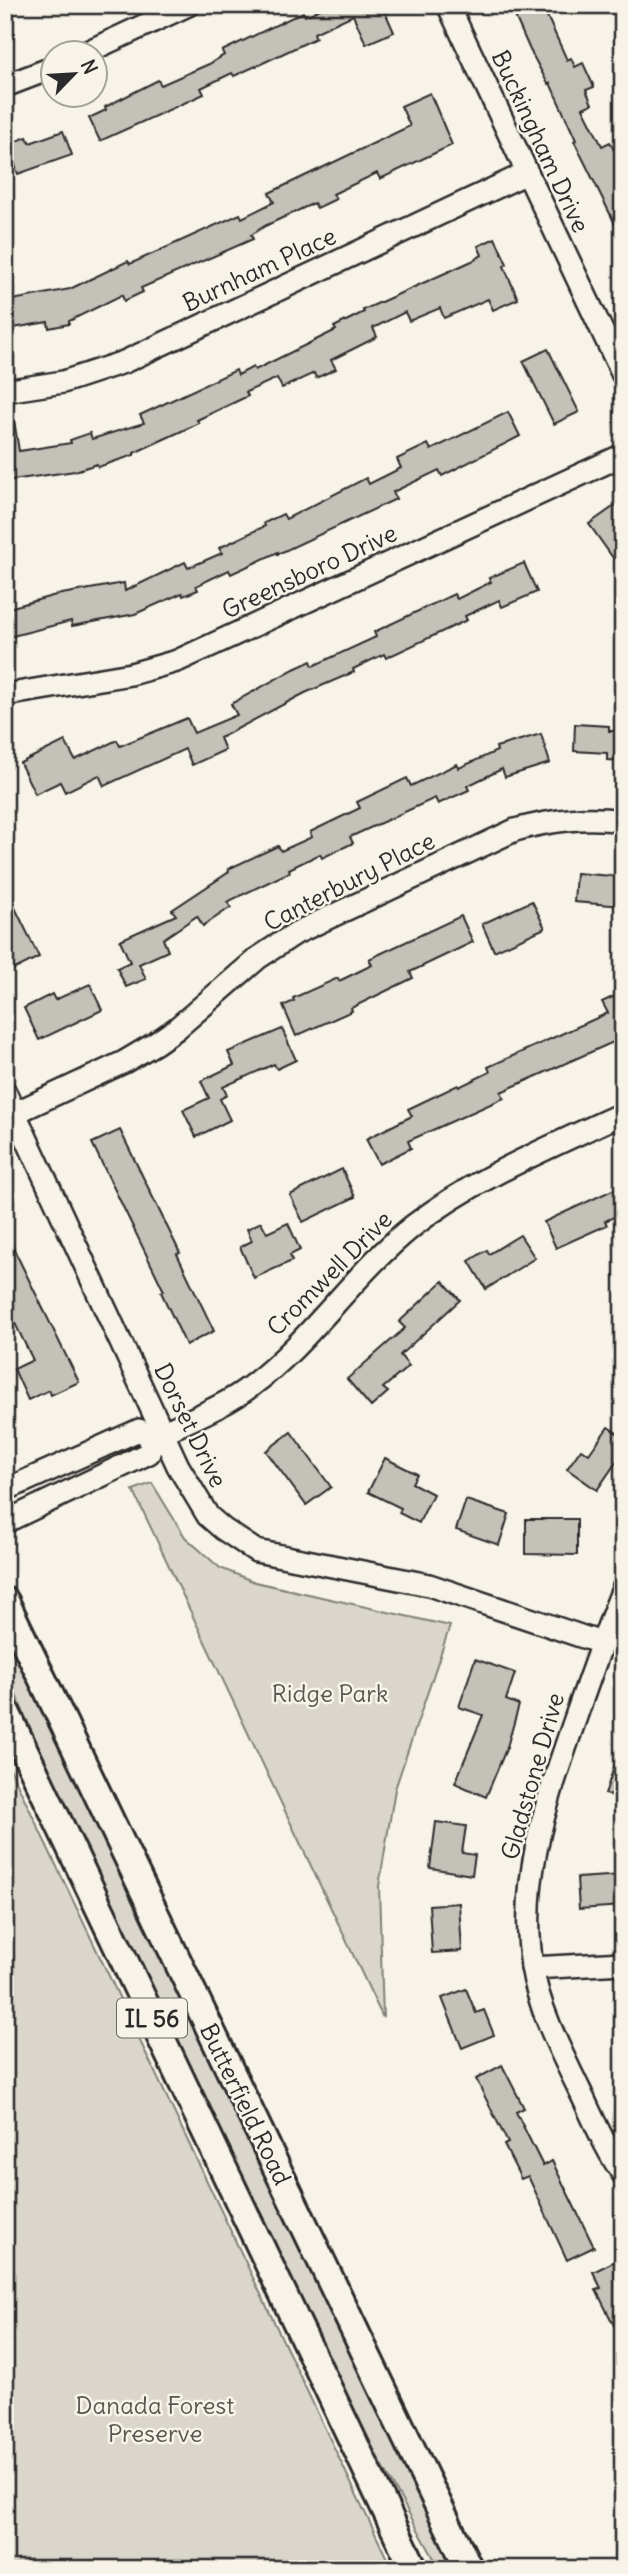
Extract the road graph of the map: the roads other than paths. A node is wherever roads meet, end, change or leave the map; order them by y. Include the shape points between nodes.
1 (188, 5) edge
2 (448, 5) edge
3 (108, 42) edge
4 (38, 73) edge
5 (5, 86) edge
6 (527, 173) junction
7 (623, 375) edge
8 (5, 391) edge
9 (623, 455) edge
10 (5, 695) edge
11 (623, 821) edge
12 (5, 1092) edge
13 (15, 1113) junction
14 (623, 1113) edge
15 (158, 1436) junction
16 (5, 1490) edge
17 (5, 1522) edge
18 (623, 1589) edge
19 (5, 1601) edge
20 (601, 1643) junction
21 (5, 1710) edge
22 (623, 1964) edge
23 (532, 1968) junction
24 (623, 2174) edge
25 (414, 2569) edge
26 (469, 2569) edge

1 - 3 street
2 - 6 street, Buckingham Drive
4 - 5 street
6 - 7 street, Buckingham Drive
6 - 8 street, Burnham Place via 124,362 63,383
9 - 10 street, Greensboro Drive via 177,660 131,674
11 - 13 street, Canterbury Place via 580,818 515,830 317,922 258,958 156,1043
12 - 13 street, Dorset Drive
13 - 15 street, Dorset Drive
14 - 15 street, Cromwell Drive via 456,1196 379,1256 250,1387
15 - 16 street, Cromwell Drive via 139,1430
15 - 17 street, Cromwell Drive via 149,1453
15 - 20 street, Dorset Drive via 208,1516 256,1551 429,1585
18 - 20 street, Gladstone Drive
19 - 26 main road, Butterfield Road / IL 56
20 - 23 street, Gladstone Drive via 536,1841 528,1897
21 - 25 main road, Butterfield Road / IL 56
22 - 23 street
23 - 24 street, Gladstone Drive via 554,2038

